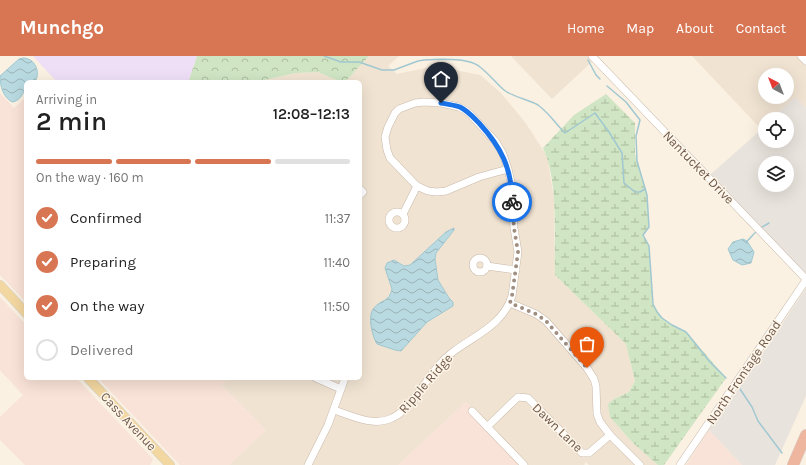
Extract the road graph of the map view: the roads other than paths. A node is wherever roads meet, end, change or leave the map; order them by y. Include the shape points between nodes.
1 (592, 56) edge
2 (801, 56) edge
3 (806, 61) edge
4 (508, 169) junction
5 (417, 186) junction
6 (403, 214) dead end
7 (487, 266) dead end
8 (516, 270) junction
9 (806, 280) edge
10 (0, 285) edge
11 (510, 303) junction
12 (24, 311) edge
13 (90, 380) edge
14 (321, 380) edge
15 (344, 380) edge
16 (341, 389) junction
17 (334, 410) junction
18 (472, 411) dead end
19 (487, 427) junction
20 (610, 435) junction
21 (806, 435) edge
22 (170, 465) edge
23 (308, 465) edge
24 (524, 465) edge
25 (640, 465) edge
26 (680, 465) edge
27 (793, 465) edge

1 - 9 street, Nantucket Drive
2 - 3 street
4 - 5 street, Ripple Ridge via 437,192
4 - 5 street, Ripple Ridge via 496,142 464,110 441,103 415,103 395,113 385,137 390,158
4 - 8 street, Ripple Ridge via 518,252
5 - 6 street
7 - 8 street
8 - 11 street, Ripple Ridge
9 - 26 street, North Frontage Road
10 - 12 main road
11 - 17 street, Ripple Ridge via 492,325 443,360 397,416 374,422
11 - 20 street via 546,321 590,372 596,386 597,414 602,426
13 - 22 main road, Cass Avenue
14 - 16 street
15 - 16 street
16 - 17 street
17 - 23 street
18 - 19 street
19 - 20 street, Dawn Lane via 521,397 528,398 582,453 589,453
19 - 24 street
20 - 25 street
21 - 27 highway

